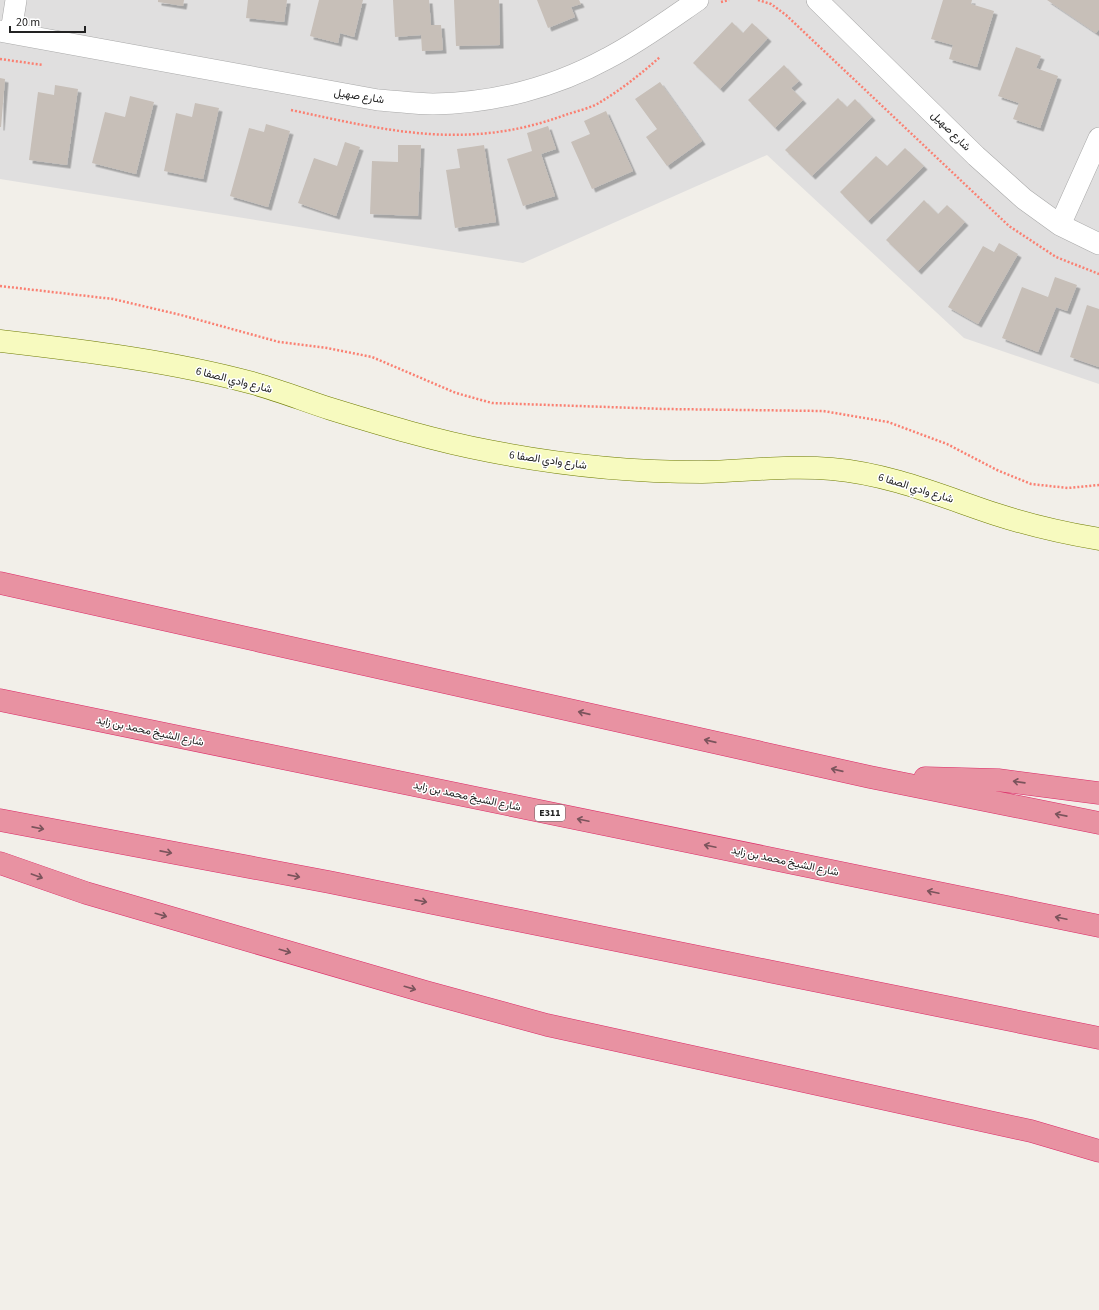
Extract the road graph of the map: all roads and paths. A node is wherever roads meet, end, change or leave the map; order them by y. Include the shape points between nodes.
1 (16, 0) edge
2 (698, 0) edge
3 (758, 0) edge
4 (817, 0) edge
5 (6, 31) edge
6 (1099, 138) edge
7 (1060, 225) junction
8 (1099, 244) edge
9 (1099, 274) edge
10 (0, 286) edge
11 (0, 341) edge
12 (1099, 485) edge
13 (1099, 539) edge
14 (0, 583) edge
15 (0, 700) edge
16 (870, 777) junction
17 (1099, 793) edge
18 (0, 820) edge
19 (1099, 823) edge
20 (0, 863) edge
21 (1099, 926) edge
22 (1099, 1038) edge
23 (1031, 1131) junction
24 (1099, 1139) edge
25 (1099, 1151) edge

1 - 5 street
2 - 5 street, شارع صهيل via 609,58 565,79 519,93 472,101 432,104 378,100
3 - 9 path via 771,4 786,15 1009,226 1056,257
4 - 7 street, شارع صهيل via 976,156 1024,199
6 - 7 street
7 - 8 street, شارع صهيل
10 - 12 path via 113,299 279,342 372,357 456,393 492,403 673,409 823,410 888,422 947,444 1031,484 1068,488
11 - 13 street, شارع وادي الصفا 6 via 168,363 257,384 333,409 487,451 559,463 632,470 697,472 777,467 832,469 887,478 1042,528
16 -> 14 highway
21 -> 15 highway, شارع الشيخ محمد بن زايد / E311
17 -> 16 highway via 998,780
19 -> 16 highway
18 -> 22 highway via 329,882
20 -> 23 highway via 86,893 547,1025
23 - 24 highway
23 - 25 highway

